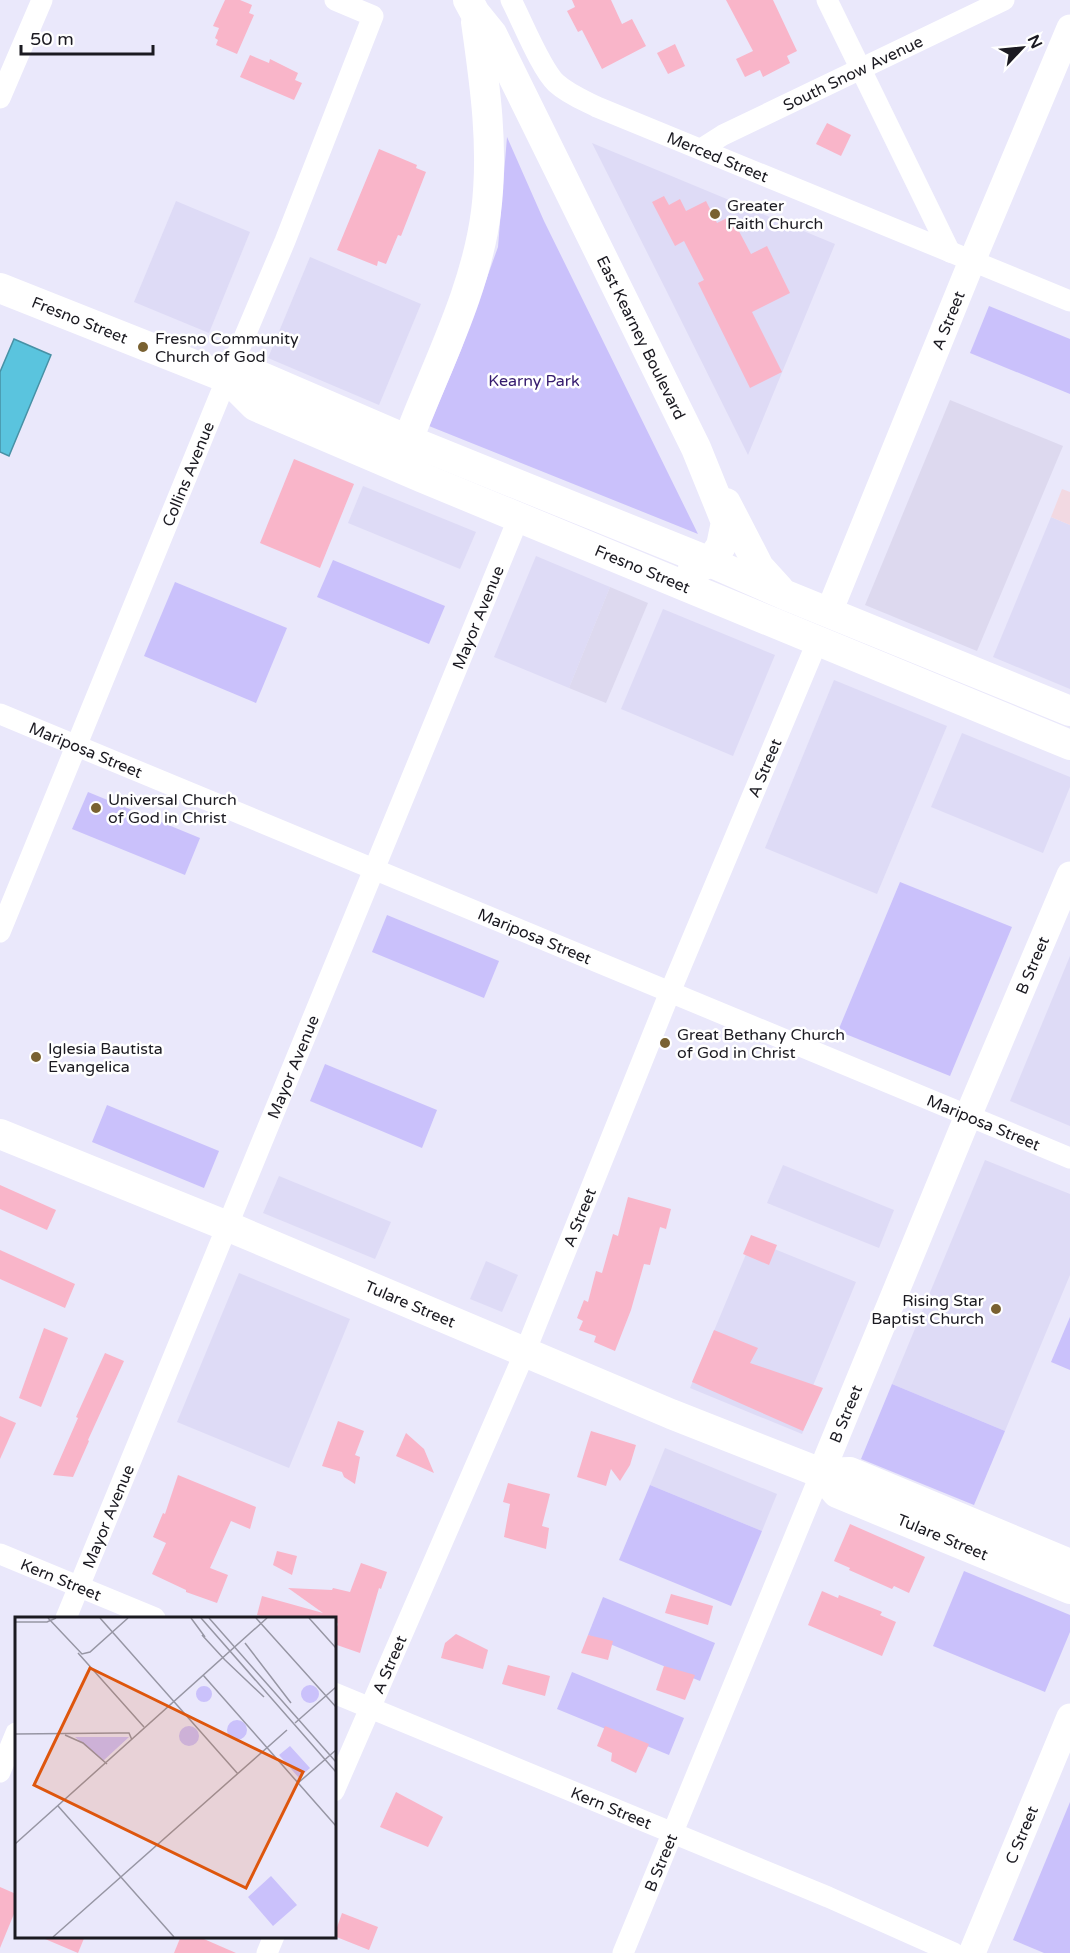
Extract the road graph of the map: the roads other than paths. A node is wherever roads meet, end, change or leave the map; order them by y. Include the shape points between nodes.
1 (42, 0) edge
2 (335, 0) edge
3 (511, 0) edge
4 (827, 0) edge
5 (1004, 0) edge
6 (471, 6) edge
7 (1070, 28) edge
8 (861, 68) junction
9 (0, 98) edge
10 (701, 149) junction
11 (961, 257) junction
12 (0, 288) edge
13 (1070, 301) edge
14 (227, 378) junction
15 (408, 440) junction
16 (696, 448) junction
17 (423, 478) junction
18 (519, 517) junction
19 (597, 549) junction
20 (710, 562) junction
21 (783, 594) junction
22 (829, 612) junction
23 (818, 640) junction
24 (1070, 711) edge
25 (0, 714) edge
26 (1070, 745) edge
27 (77, 746) junction
28 (373, 869) junction
29 (1070, 875) edge
30 (0, 932) edge
31 (670, 992) junction
32 (968, 1116) junction
33 (0, 1134) edge
34 (1070, 1158) edge
35 (227, 1226) junction
36 (525, 1352) junction
37 (821, 1473) junction
38 (0, 1554) edge
39 (1070, 1564) edge
40 (80, 1587) junction
41 (1070, 1589) edge
42 (66, 1617) edge
43 (153, 1617) edge
44 (336, 1694) edge
45 (369, 1707) junction
46 (1070, 1717) edge
47 (15, 1736) edge
48 (0, 1772) edge
49 (336, 1786) edge
50 (672, 1832) junction
51 (273, 1938) edge
52 (267, 1953) edge
53 (623, 1953) edge
54 (954, 1953) edge
55 (972, 1953) edge

1 - 9 street
2 - 14 street, Collins Avenue via 373,16
3 - 10 street, Merced Street via 546,70 568,93
4 - 8 street
5 - 8 street, South Snow Avenue
6 - 15 main road, East Kearney Boulevard via 490,148 486,213 464,300
6 - 16 main road, East Kearney Boulevard via 492,34
7 - 11 street, A Street
8 - 10 street, South Snow Avenue
8 - 11 street
10 - 11 street, Merced Street
11 - 13 street, Merced Street
11 - 22 street, A Street
12 - 14 main road, Fresno Street
14 - 15 main road, Fresno Street via 262,377
14 - 17 main road, Fresno Street via 255,406
14 - 27 street, Collins Avenue
15 - 17 main road
15 - 20 main road, Fresno Street
16 - 20 main road, East Kearney Boulevard via 726,522 721,546
16 - 21 main road via 759,567
17 - 18 main road, Fresno Street
18 - 19 main road, Fresno Street
18 - 28 street, Mayor Avenue
19 - 20 main road via 668,562 684,569
19 - 23 main road, Fresno Street
20 - 21 main road, Fresno Street
21 - 22 main road, Fresno Street
22 - 24 main road, Fresno Street
23 - 26 main road, Fresno Street
23 - 31 street, A Street
25 - 27 street, Mariposa Street
27 - 28 street, Mariposa Street
27 - 30 street, Collins Avenue
28 - 31 street, Mariposa Street
28 - 35 street, Mayor Avenue
29 - 32 street, B Street
31 - 32 street, Mariposa Street
31 - 36 street, A Street
32 - 34 street, Mariposa Street
32 - 37 street, B Street
33 - 35 main road, Tulare Street
35 - 36 main road, Tulare Street
35 - 40 street, Mayor Avenue
36 - 37 main road, Tulare Street
36 - 45 street, A Street
37 - 39 main road, Tulare Street via 850,1472
37 - 41 main road, Tulare Street via 837,1493
37 - 50 street, B Street
38 - 40 street, Kern Street
40 - 42 street, Mayor Avenue
40 - 43 street, Kern Street
44 - 45 street, Kern Street
45 - 49 street, A Street
45 - 50 street, Kern Street
46 - 55 street, C Street
47 - 48 street
50 - 53 street, B Street
50 - 54 street, Kern Street
51 - 52 street

